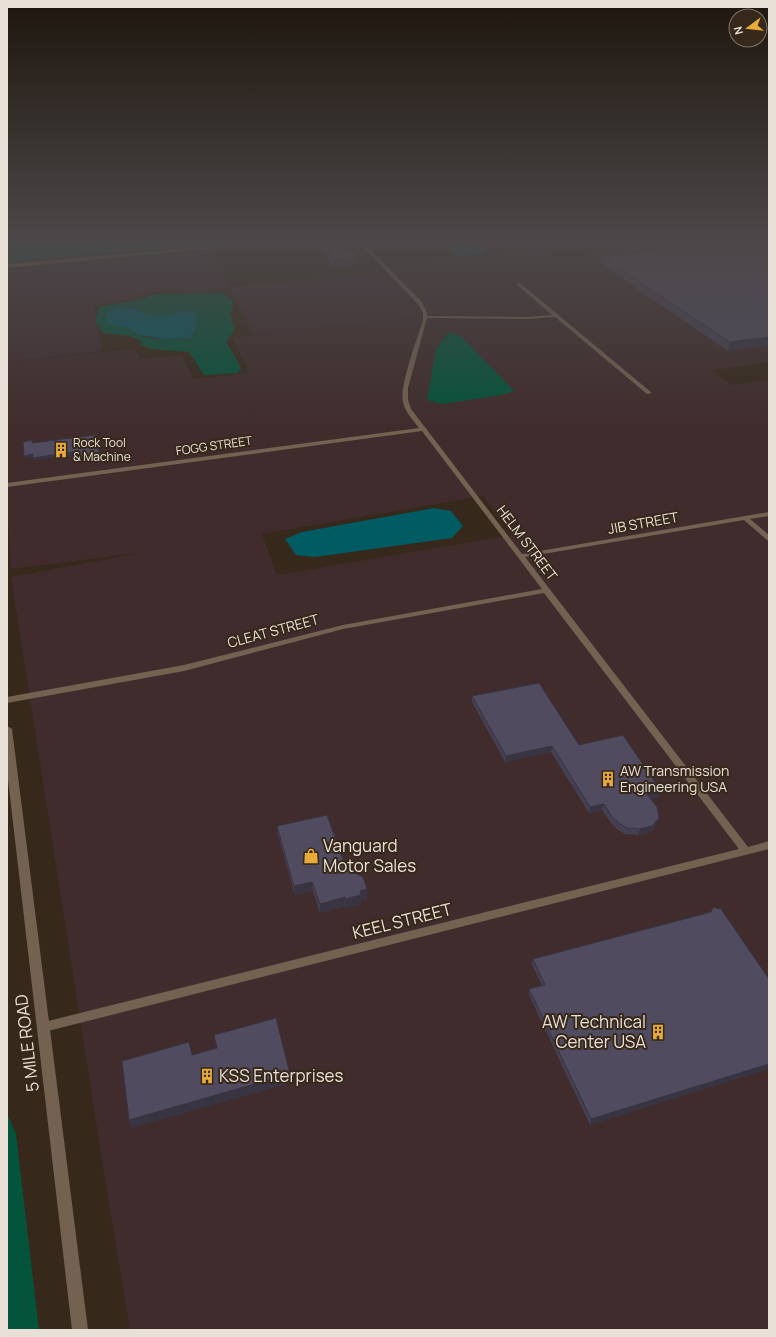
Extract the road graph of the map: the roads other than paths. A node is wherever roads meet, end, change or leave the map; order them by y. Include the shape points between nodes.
1 (419, 303) edge
2 (541, 303) edge
3 (556, 316) junction
4 (425, 317) junction
5 (649, 393) dead end
6 (423, 429) junction
7 (7, 485) edge
8 (769, 514) edge
9 (745, 518) junction
10 (769, 539) edge
11 (520, 556) junction
12 (547, 590) junction
13 (7, 700) edge
14 (8, 736) edge
15 (9, 754) edge
16 (769, 845) edge
17 (746, 851) junction
18 (44, 1027) junction
19 (80, 1330) edge

1 - 4 street
2 - 3 street
3 - 4 street
3 - 5 street
4 - 6 street, HELM STREET via 404,393 408,409
6 - 7 street, FOGG STREET
6 - 11 street, HELM STREET
8 - 9 street, JIB STREET
9 - 10 street
9 - 11 street, JIB STREET
11 - 12 street, HELM STREET
12 - 13 street, CLEAT STREET via 343,627 184,668
12 - 17 street, HELM STREET
14 - 15 street, 5 MILE ROAD
15 - 18 street, 5 MILE ROAD
16 - 17 street, KEEL STREET
17 - 18 street, KEEL STREET
18 - 19 street, 5 MILE ROAD

